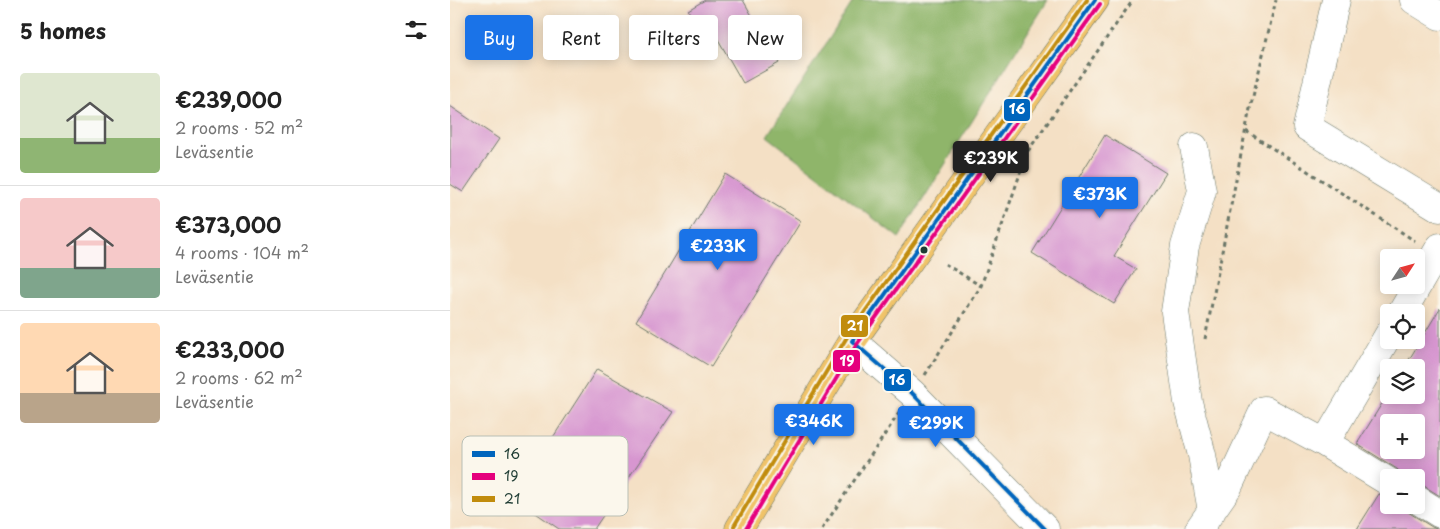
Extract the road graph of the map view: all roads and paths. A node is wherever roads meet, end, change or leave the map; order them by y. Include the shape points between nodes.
1 (1095, 0) edge
2 (1133, 0) edge
3 (1276, 0) edge
4 (1336, 0) edge
5 (1414, 0) edge
6 (1440, 16) edge
7 (1246, 132) junction
8 (1194, 147) dead end
9 (1440, 208) edge
10 (1438, 250) edge
11 (944, 264) dead end
12 (981, 286) junction
13 (1407, 304) edge
14 (852, 341) junction
15 (1204, 346) dead end
16 (1380, 349) edge
17 (912, 392) junction
18 (1325, 442) junction
19 (1380, 476) edge
20 (1425, 505) edge
21 (1440, 514) edge
22 (1205, 520) edge
23 (739, 529) edge
24 (822, 529) edge
25 (1045, 529) edge

1 - 14 main road
2 - 12 path via 1028,152
3 - 7 path
4 - 9 street via 1307,127
5 - 6 street
7 - 10 path
7 - 15 path
8 - 22 street via 1202,191 1185,246 1174,312 1188,402 1202,455
10 - 13 street
11 - 12 path
12 - 17 path
14 - 17 street
14 - 23 main road
16 - 18 street
17 - 24 path
17 - 25 street
18 - 19 street
18 - 22 street via 1264,410 1228,488
20 - 21 street

